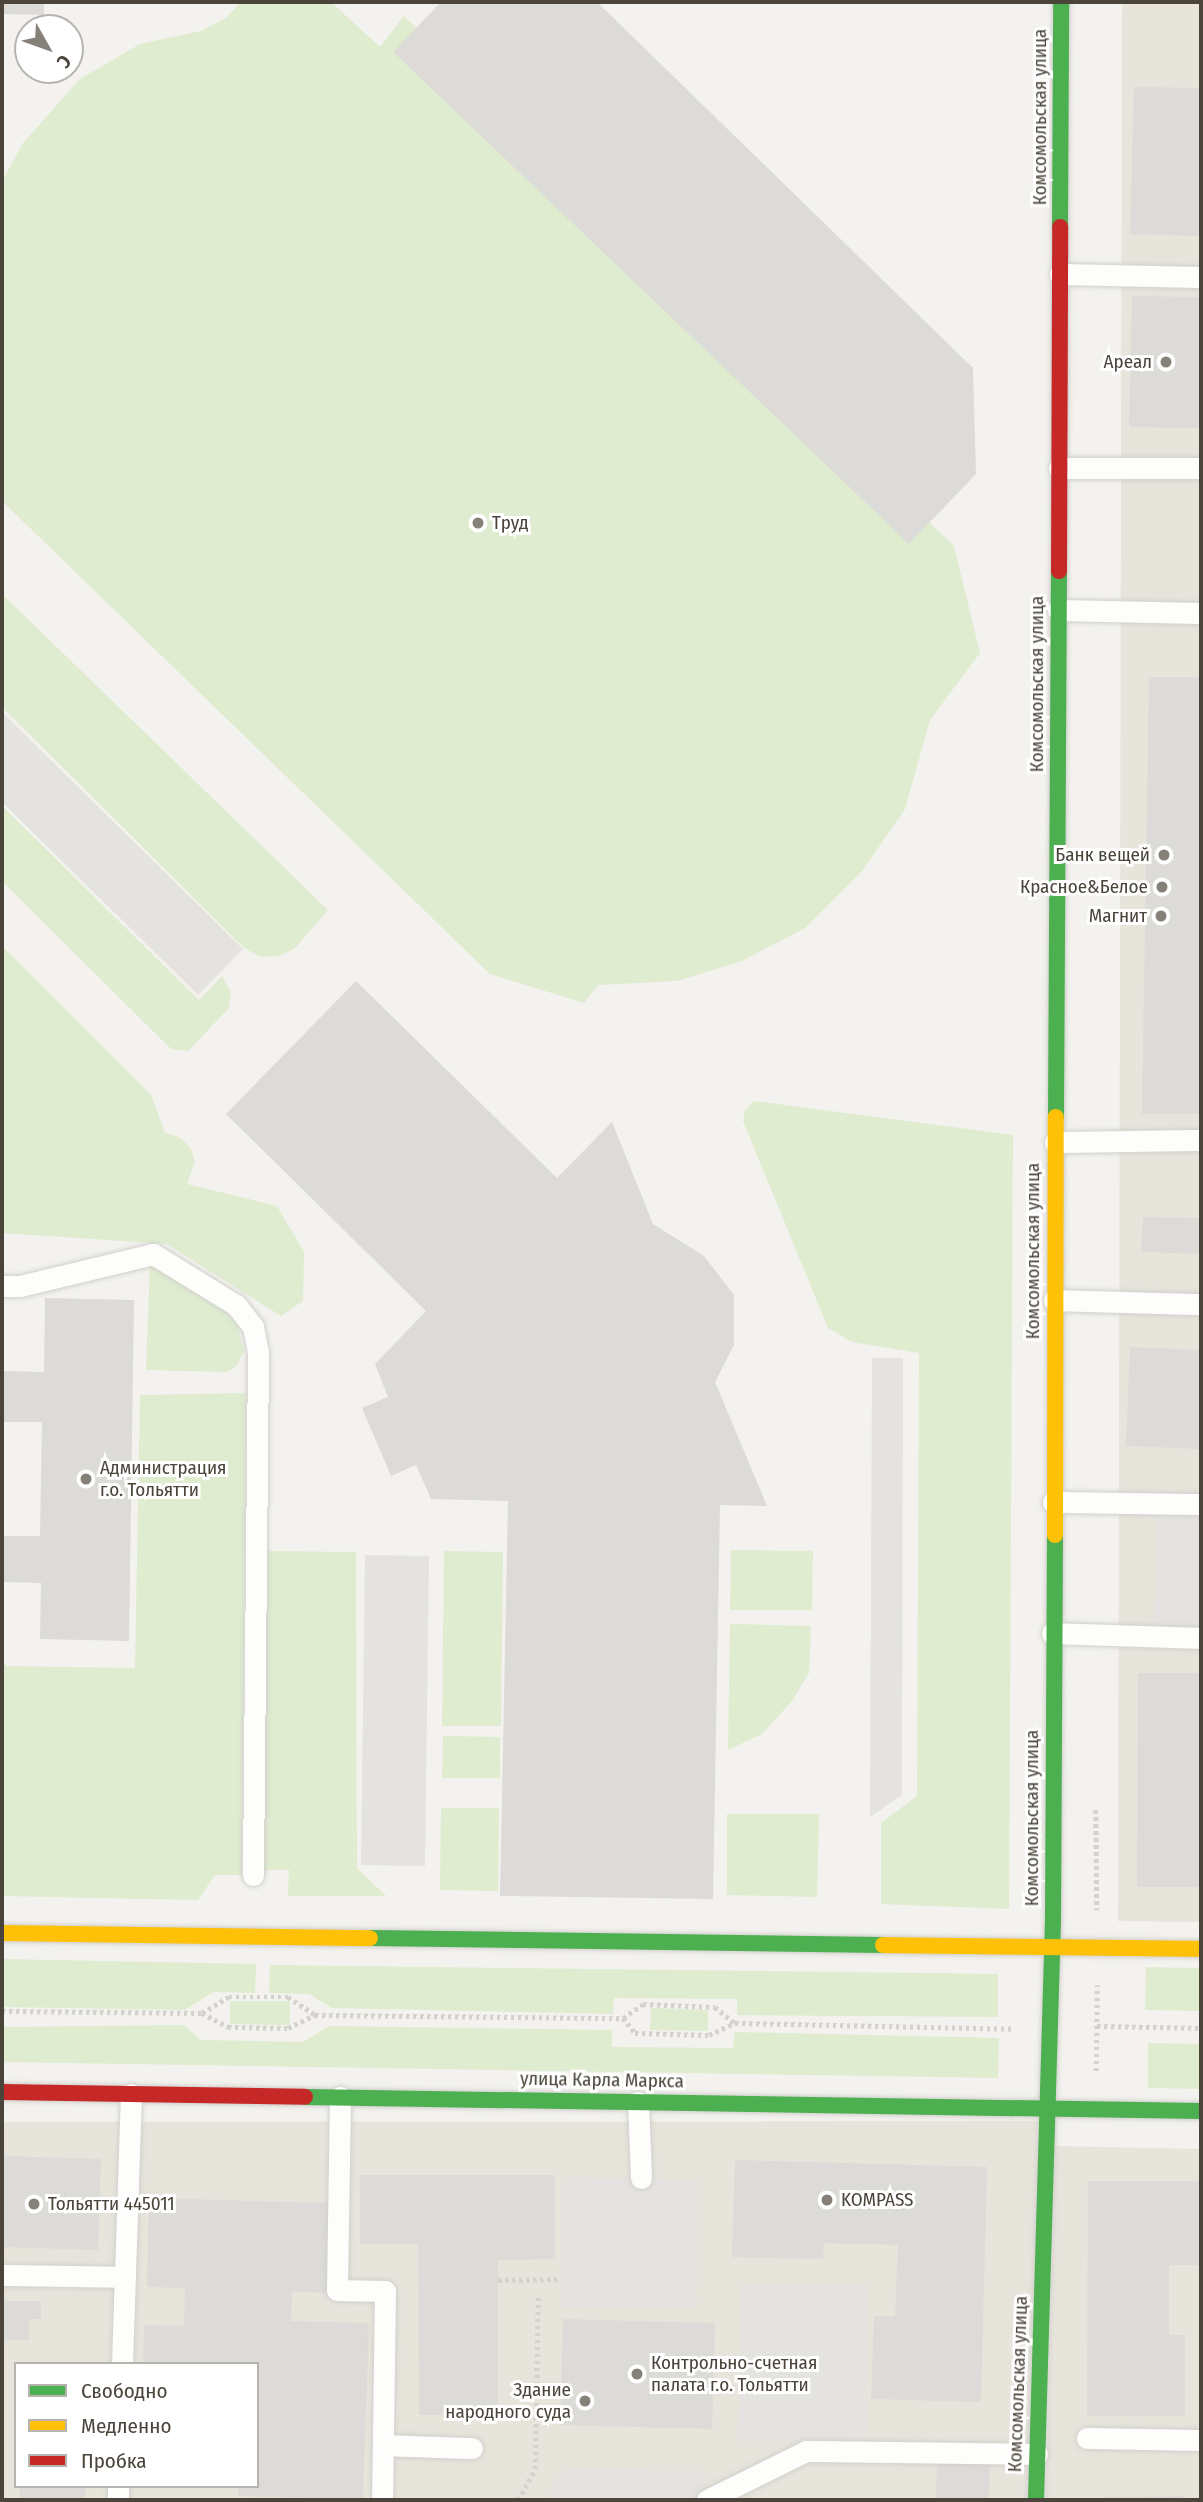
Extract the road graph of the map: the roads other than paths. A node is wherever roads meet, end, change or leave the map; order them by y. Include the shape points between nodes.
1 (1061, 2) edge
2 (1060, 274) junction
3 (1201, 277) edge
4 (1059, 468) junction
5 (1201, 468) edge
6 (1058, 610) junction
7 (1201, 613) edge
8 (1201, 1140) edge
9 (1055, 1142) junction
10 (2, 1286) edge
11 (1054, 1300) junction
12 (1201, 1304) edge
13 (1053, 1502) junction
14 (1201, 1504) edge
15 (1052, 1633) junction
16 (1201, 1638) edge
17 (253, 1875) dead end
18 (2, 1933) edge
19 (1052, 1947) junction
20 (1201, 1949) edge
21 (2, 2092) edge
22 (131, 2094) junction
23 (340, 2097) junction
24 (638, 2102) junction
25 (1047, 2108) junction
26 (1201, 2111) edge
27 (641, 2178) dead end
28 (2, 2275) edge
29 (125, 2277) junction
30 (122, 2362) edge
31 (1087, 2438) dead end
32 (1201, 2440) edge
33 (384, 2445) junction
34 (472, 2448) dead end
35 (1037, 2454) junction
36 (382, 2500) edge
37 (706, 2500) edge
38 (1036, 2500) edge

1 - 2 main road, Комсомольская улица
2 - 3 lane
2 - 4 main road, Комсомольская улица
4 - 5 lane
4 - 6 main road, Комсомольская улица
6 - 7 lane
6 - 9 main road, Комсомольская улица
8 - 9 lane
9 - 11 main road, Комсомольская улица
10 - 17 lane via 20,1286 153,1254 236,1305 253,1326 258,1352
11 - 12 lane
11 - 13 main road, Комсомольская улица
13 - 14 lane
13 - 15 main road, Комсомольская улица
15 - 16 lane
15 - 19 main road, Комсомольская улица
18 - 19 main road
19 - 20 main road
19 - 25 main road, Комсомольская улица
21 - 22 main road, улица Карла Маркса
22 - 23 main road, улица Карла Маркса
22 - 29 lane
23 - 24 main road, улица Карла Маркса
23 - 33 lane via 337,2290 385,2291
24 - 25 main road, улица Карла Маркса
24 - 27 lane
25 - 26 main road, улица Карла Маркса
25 - 35 main road, Комсомольская улица
28 - 29 lane
29 - 30 lane
31 - 32 lane
33 - 34 lane
33 - 36 lane
35 - 37 lane via 821,2446
35 - 38 main road, Комсомольская улица

